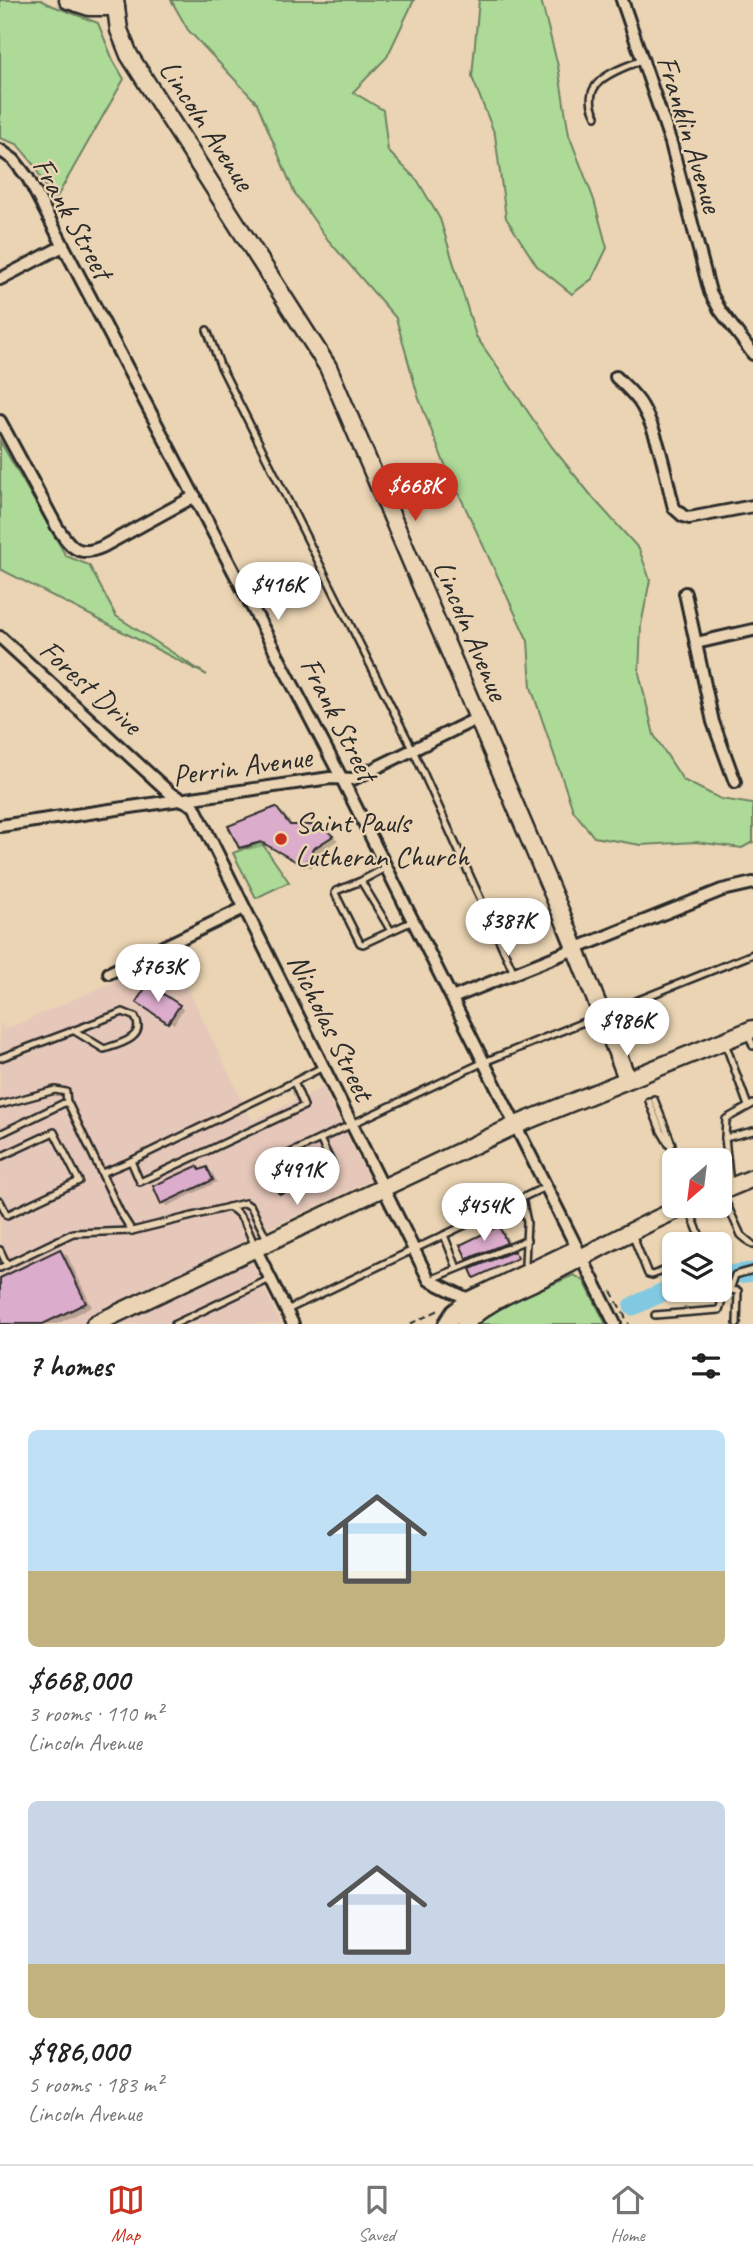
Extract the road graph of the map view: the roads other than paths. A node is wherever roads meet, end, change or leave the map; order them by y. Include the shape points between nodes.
1 (68, 0) edge
2 (622, 0) edge
3 (115, 3) edge
4 (642, 60) junction
5 (596, 116) dead end
6 (0, 150) edge
7 (63, 246) junction
8 (0, 279) edge
9 (207, 330) dead end
10 (753, 354) edge
11 (616, 377) dead end
12 (0, 421) edge
13 (195, 496) junction
14 (753, 506) edge
15 (685, 593) dead end
16 (753, 630) edge
17 (0, 637) edge
18 (696, 643) junction
19 (478, 718) junction
20 (413, 750) junction
21 (342, 779) junction
22 (734, 782) dead end
23 (182, 799) junction
24 (0, 826) edge
25 (387, 867) junction
26 (361, 881) junction
27 (753, 883) edge
28 (244, 908) junction
29 (414, 920) junction
30 (391, 931) junction
31 (576, 948) junction
32 (753, 954) edge
33 (109, 973) dead end
34 (514, 973) junction
35 (452, 998) junction
36 (601, 1014) junction
37 (73, 1030) junction
38 (751, 1035) edge
39 (724, 1040) junction
40 (0, 1058) edge
41 (484, 1062) junction
42 (323, 1067) junction
43 (627, 1078) junction
44 (294, 1082) junction
45 (652, 1100) dead end
46 (67, 1103) junction
47 (0, 1105) edge
48 (750, 1105) edge
49 (352, 1124) junction
50 (516, 1125) junction
51 (753, 1130) edge
52 (0, 1134) edge
53 (725, 1138) junction
54 (320, 1139) junction
55 (672, 1148) edge
56 (725, 1148) edge
57 (0, 1157) edge
58 (131, 1161) junction
59 (102, 1173) junction
60 (753, 1178) edge
61 (547, 1186) junction
62 (732, 1186) edge
63 (383, 1187) junction
64 (522, 1198) junction
65 (0, 1201) edge
66 (228, 1207) junction
67 (732, 1212) edge
68 (662, 1217) edge
69 (132, 1231) junction
70 (628, 1232) junction
71 (444, 1235) junction
72 (527, 1240) junction
73 (262, 1245) junction
74 (753, 1245) edge
75 (414, 1249) junction
76 (0, 1250) edge
77 (580, 1253) junction
78 (3, 1267) edge
79 (457, 1268) junction
80 (753, 1270) edge
81 (529, 1271) junction
82 (662, 1271) edge
83 (271, 1279) junction
84 (429, 1280) junction
85 (732, 1284) edge
86 (732, 1290) edge
87 (470, 1300) junction
88 (721, 1302) edge
89 (287, 1310) junction
90 (655, 1315) dead end
91 (95, 1324) edge
92 (175, 1324) edge
93 (293, 1324) edge
94 (447, 1324) edge
95 (465, 1324) edge
96 (615, 1324) edge
97 (737, 1324) edge

1 - 3 street via 89,7
2 - 4 street, Franklin Avenue
3 - 19 street, Lincoln Avenue via 129,55 328,366
4 - 5 lane via 606,75 594,87
4 - 10 street, Franklin Avenue via 671,143 710,292
6 - 7 street, Frank Street via 28,178
7 - 8 street
7 - 13 street, Frank Street
9 - 20 lane via 220,365
11 - 14 street via 640,403 654,433 674,508 689,518
12 - 13 street via 57,527 80,552 92,552
13 - 21 street, Frank Street
15 - 18 street
16 - 18 street
17 - 23 street, Forest Drive
18 - 22 street via 713,722
19 - 20 street, Perrin Avenue
19 - 31 street, Lincoln Avenue
20 - 21 street, Perrin Avenue via 353,779
20 - 34 lane
21 - 23 street, Perrin Avenue
21 - 25 street, Frank Street
23 - 24 street, Perrin Avenue
23 - 28 street, Nicholas Street via 194,806
25 - 26 lane
25 - 29 street, Frank Street
26 - 30 lane
26 - 30 lane via 335,893 360,943
27 - 31 street via 722,890
28 - 33 street
28 - 42 street, Nicholas Street
29 - 30 lane
29 - 35 street, Frank Street
31 - 34 street
31 - 36 street, Lincoln Avenue
32 - 36 lane
34 - 35 street
35 - 41 street, Frank Street
36 - 41 lane
36 - 43 street, Lincoln Avenue
37 - 37 lane via 104,1049 131,1040 139,1028 135,1017 123,1012
37 - 40 lane
38 - 39 street
39 - 43 street
39 - 48 lane
41 - 49 lane
41 - 50 street, Frank Street
42 - 44 lane
42 - 49 street, Nicholas Street
43 - 50 street
44 - 58 lane
44 - 58 lane via 304,1106 140,1182
45 - 55 lane via 661,1131
46 - 47 lane via 65,1092 55,1090
46 - 52 lane
46 - 59 lane
48 - 53 lane via 726,1119
49 - 54 lane
49 - 63 street, Nicholas Street
50 - 61 street, Frank Street
50 - 63 street
51 - 53 lane
53 - 56 lane
54 - 54 lane via 267,1164 281,1190 332,1164
57 - 65 lane via 54,1132 79,1181 7,1215
58 - 59 lane
59 - 69 lane
60 - 62 street
61 - 64 lane
61 - 77 street, Frank Street
63 - 73 street
63 - 75 street, Nicholas Street
64 - 71 lane
64 - 72 lane
66 - 69 lane
66 - 73 lane via 236,1209
66 - 73 lane via 245,1203 251,1207
67 - 74 lane via 741,1235
68 - 70 street
69 - 78 lane via 73,1233
70 - 77 street via 605,1238
70 - 82 lane via 648,1274
71 - 75 lane
71 - 79 lane
72 - 79 lane
72 - 81 lane via 525,1264
73 - 83 street
73 - 91 street
75 - 84 street, Nicholas Street
75 - 89 lane
76 - 78 lane
77 - 81 street
77 - 95 street via 480,1308
77 - 96 street, Frank Street
79 - 84 lane
80 - 85 lane via 735,1275
81 - 87 street
83 - 89 street
83 - 92 lane
84 - 87 street
86 - 97 lane via 738,1291
87 - 94 street
88 - 90 lane via 719,1310
89 - 93 street

